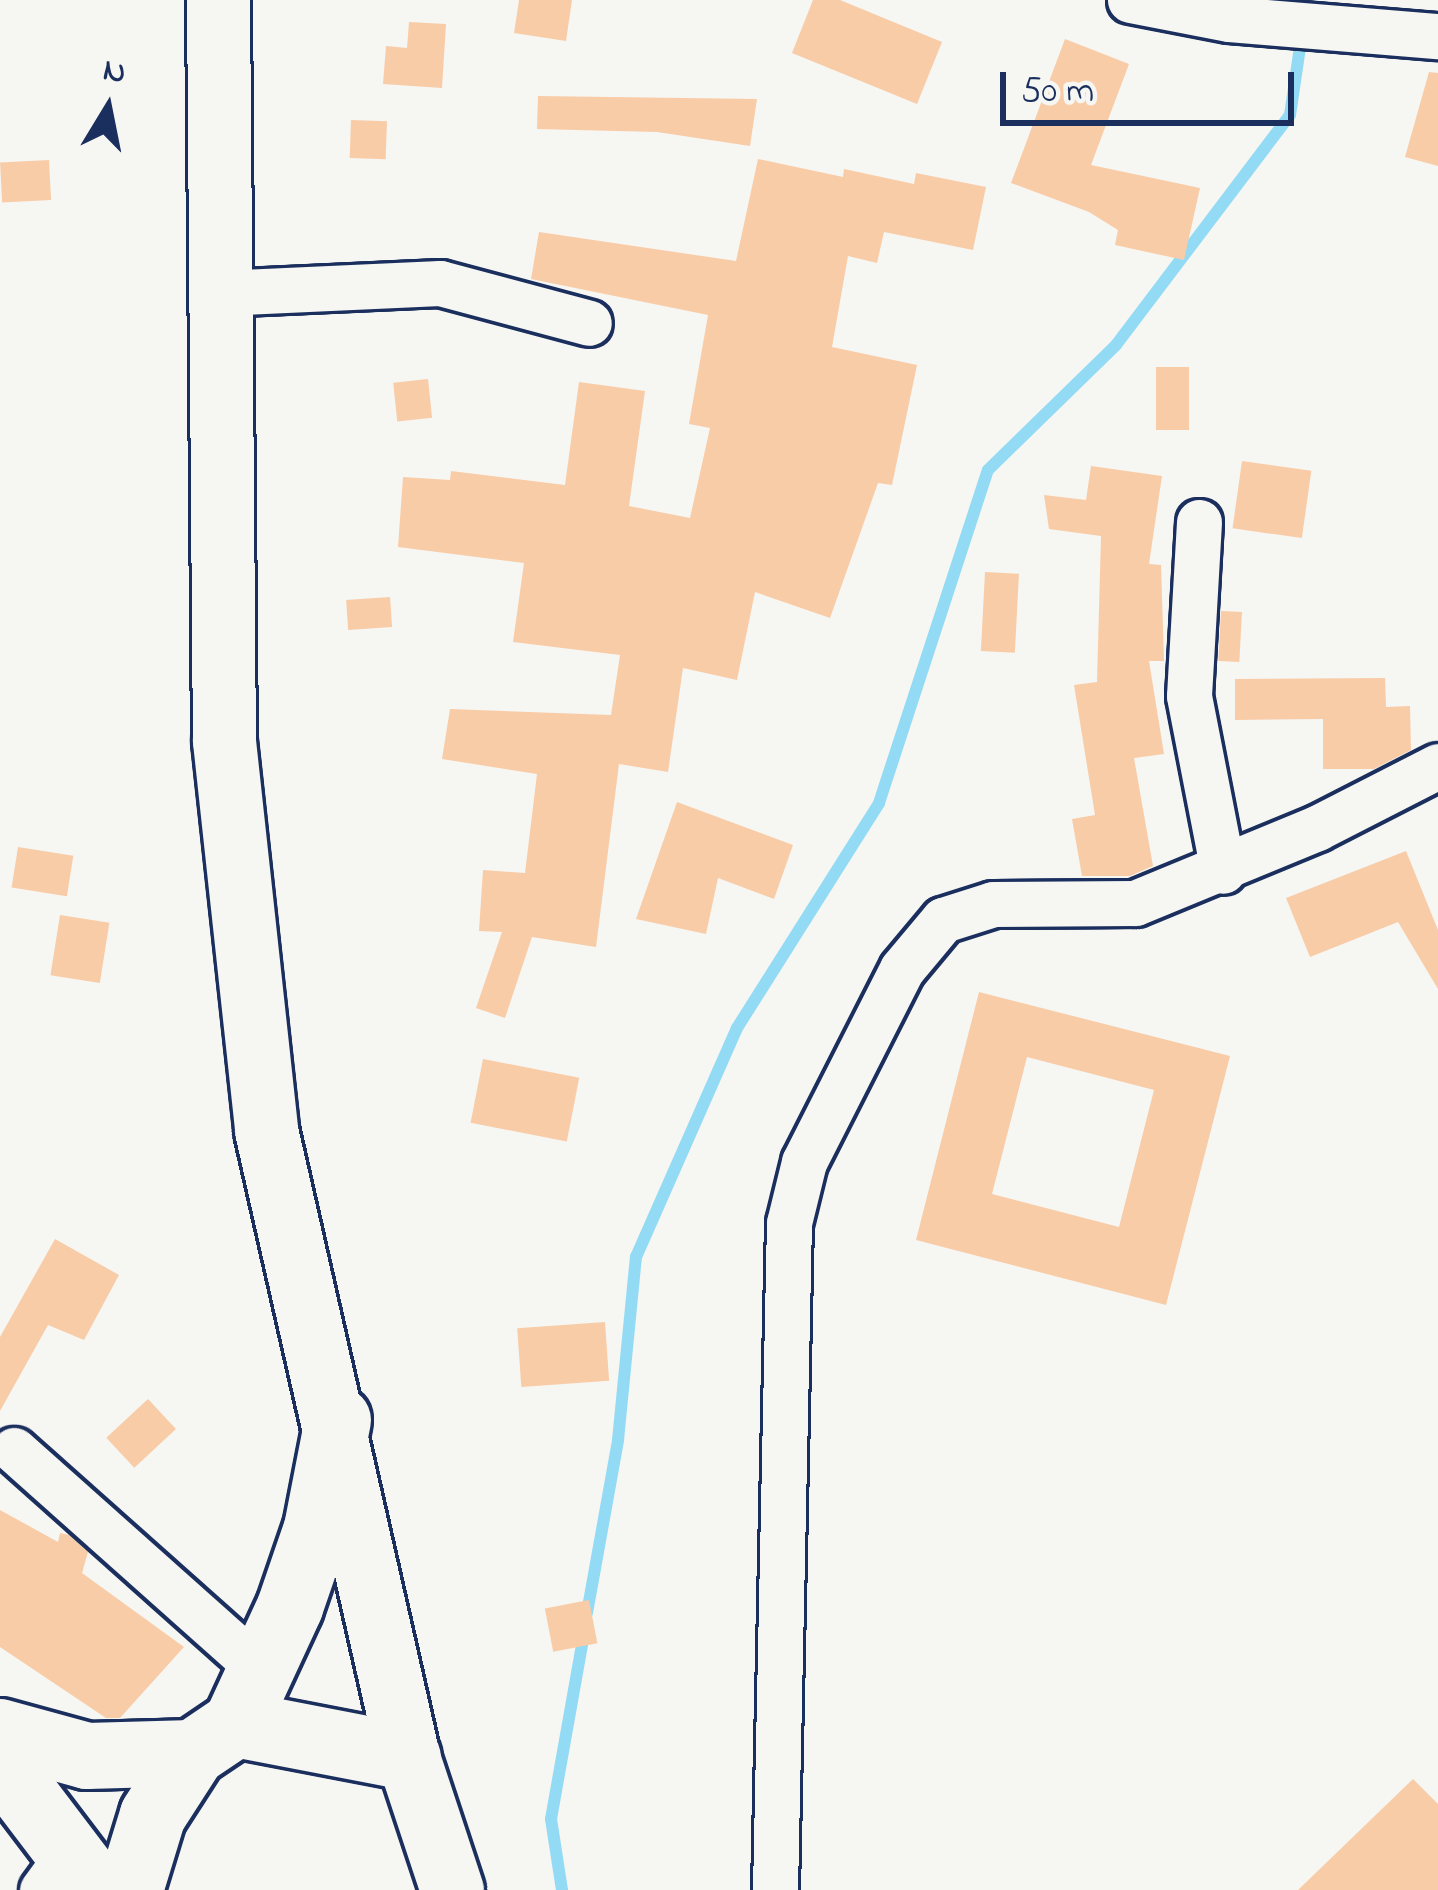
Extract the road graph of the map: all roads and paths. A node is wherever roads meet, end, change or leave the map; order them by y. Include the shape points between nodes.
1 (218, 0) edge
2 (1130, 0) edge
3 (1438, 36) edge
4 (220, 293) junction
5 (589, 323) dead end
6 (1199, 522) dead end
7 (1438, 766) edge
8 (1223, 871) junction
9 (338, 1420) junction
10 (14, 1450) dead end
11 (230, 1715) junction
12 (0, 1732) edge
13 (408, 1757) junction
14 (0, 1762) edge
15 (69, 1878) edge
16 (130, 1890) edge
17 (452, 1890) edge
18 (776, 1890) edge

1 - 4 main road
2 - 3 street via 1229,19
4 - 5 street via 440,283
4 - 9 main road via 224,741 266,1130
6 - 8 street via 1190,696
7 - 8 street
8 - 18 street via 1135,903 993,904 943,920 902,969 804,1162 782,1288 787,1516
9 - 11 main road via 317,1528
9 - 13 main road
10 - 11 street
11 - 12 main road via 87,1756
11 - 13 main road
11 - 16 main road via 153,1815
13 - 17 main road
14 - 15 main road

